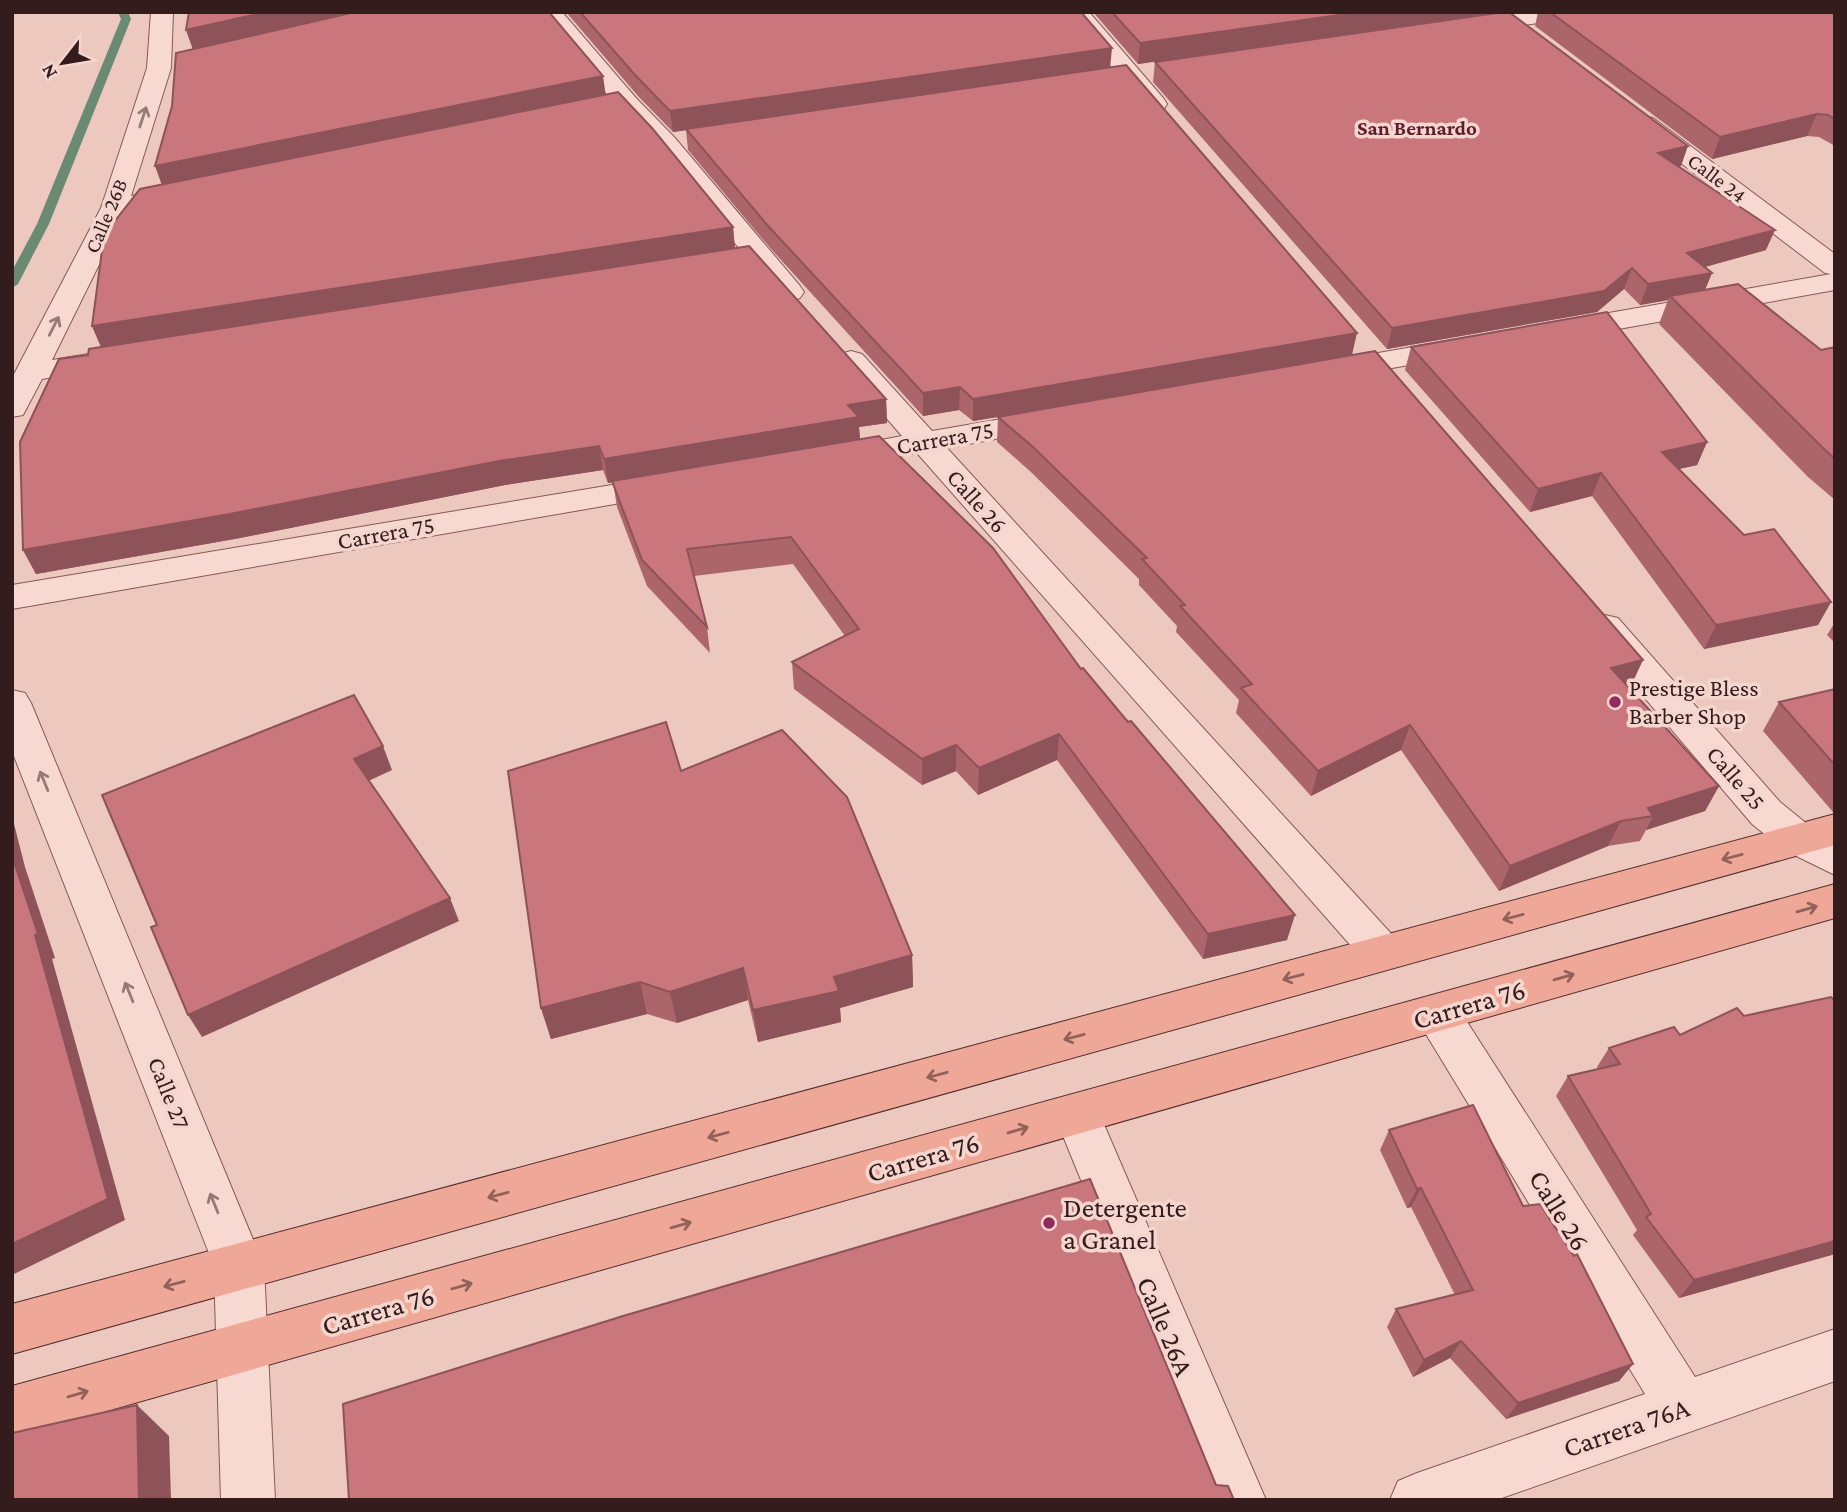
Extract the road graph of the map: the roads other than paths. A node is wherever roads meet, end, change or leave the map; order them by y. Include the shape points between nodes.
1 (163, 12) edge
2 (550, 12) edge
3 (1077, 12) edge
4 (1567, 12) edge
5 (1504, 16) edge
6 (1442, 30) edge
7 (1531, 37) edge
8 (185, 62) edge
9 (159, 68) junction
10 (1628, 111) edge
11 (1175, 127) edge
12 (204, 189) edge
13 (114, 208) junction
14 (1835, 267) edge
15 (1835, 282) edge
16 (1538, 334) edge
17 (1354, 336) edge
18 (1485, 344) edge
19 (140, 355) edge
20 (30, 373) junction
21 (1386, 373) junction
22 (1309, 374) edge
23 (12, 408) edge
24 (1077, 415) edge
25 (925, 442) junction
26 (816, 460) edge
27 (693, 481) edge
28 (12, 597) edge
29 (1585, 603) edge
30 (12, 703) edge
31 (1816, 834) edge
32 (1835, 859) edge
33 (1835, 901) edge
34 (1382, 953) junction
35 (1437, 1013) junction
36 (1077, 1114) junction
37 (239, 1266) junction
38 (12, 1329) edge
39 (242, 1348) junction
40 (1835, 1354) edge
41 (1683, 1407) junction
42 (12, 1412) edge
43 (247, 1500) edge
44 (1239, 1500) edge
45 (1417, 1500) edge

1 - 9 street, Calle 26B
2 - 25 street, Calle 26 via 614,106 680,141 745,260 823,329
3 - 11 street
4 - 5 street
5 - 6 street
5 - 7 street
8 - 9 street
13 -> 9 street, Calle 26B
10 - 14 street, Calle 24
12 - 13 street
20 -> 13 street, Calle 26B
15 - 16 street
17 - 21 street
18 - 21 street
19 - 20 street
20 - 23 street, Calle 26B
21 - 22 street
24 - 25 street, Carrera 75
25 - 26 street, Carrera 75
25 - 34 street, Calle 26
27 - 28 street, Carrera 75
29 - 31 street, Calle 25 via 1766,813
37 -> 30 street, Calle 27
31 - 32 street, Calle 25
31 -> 34 main road
35 -> 33 main road, Carrera 76
34 -> 37 main road
35 - 36 main road, Carrera 76
35 - 41 street, Calle 26
39 -> 36 main road, Carrera 76
36 - 44 street, Calle 26A
37 -> 38 main road
37 - 39 street, Calle 27
42 -> 39 main road, Carrera 76
39 - 43 street, Calle 27
40 - 41 street, Carrera 76A
41 - 45 street, Carrera 76A

